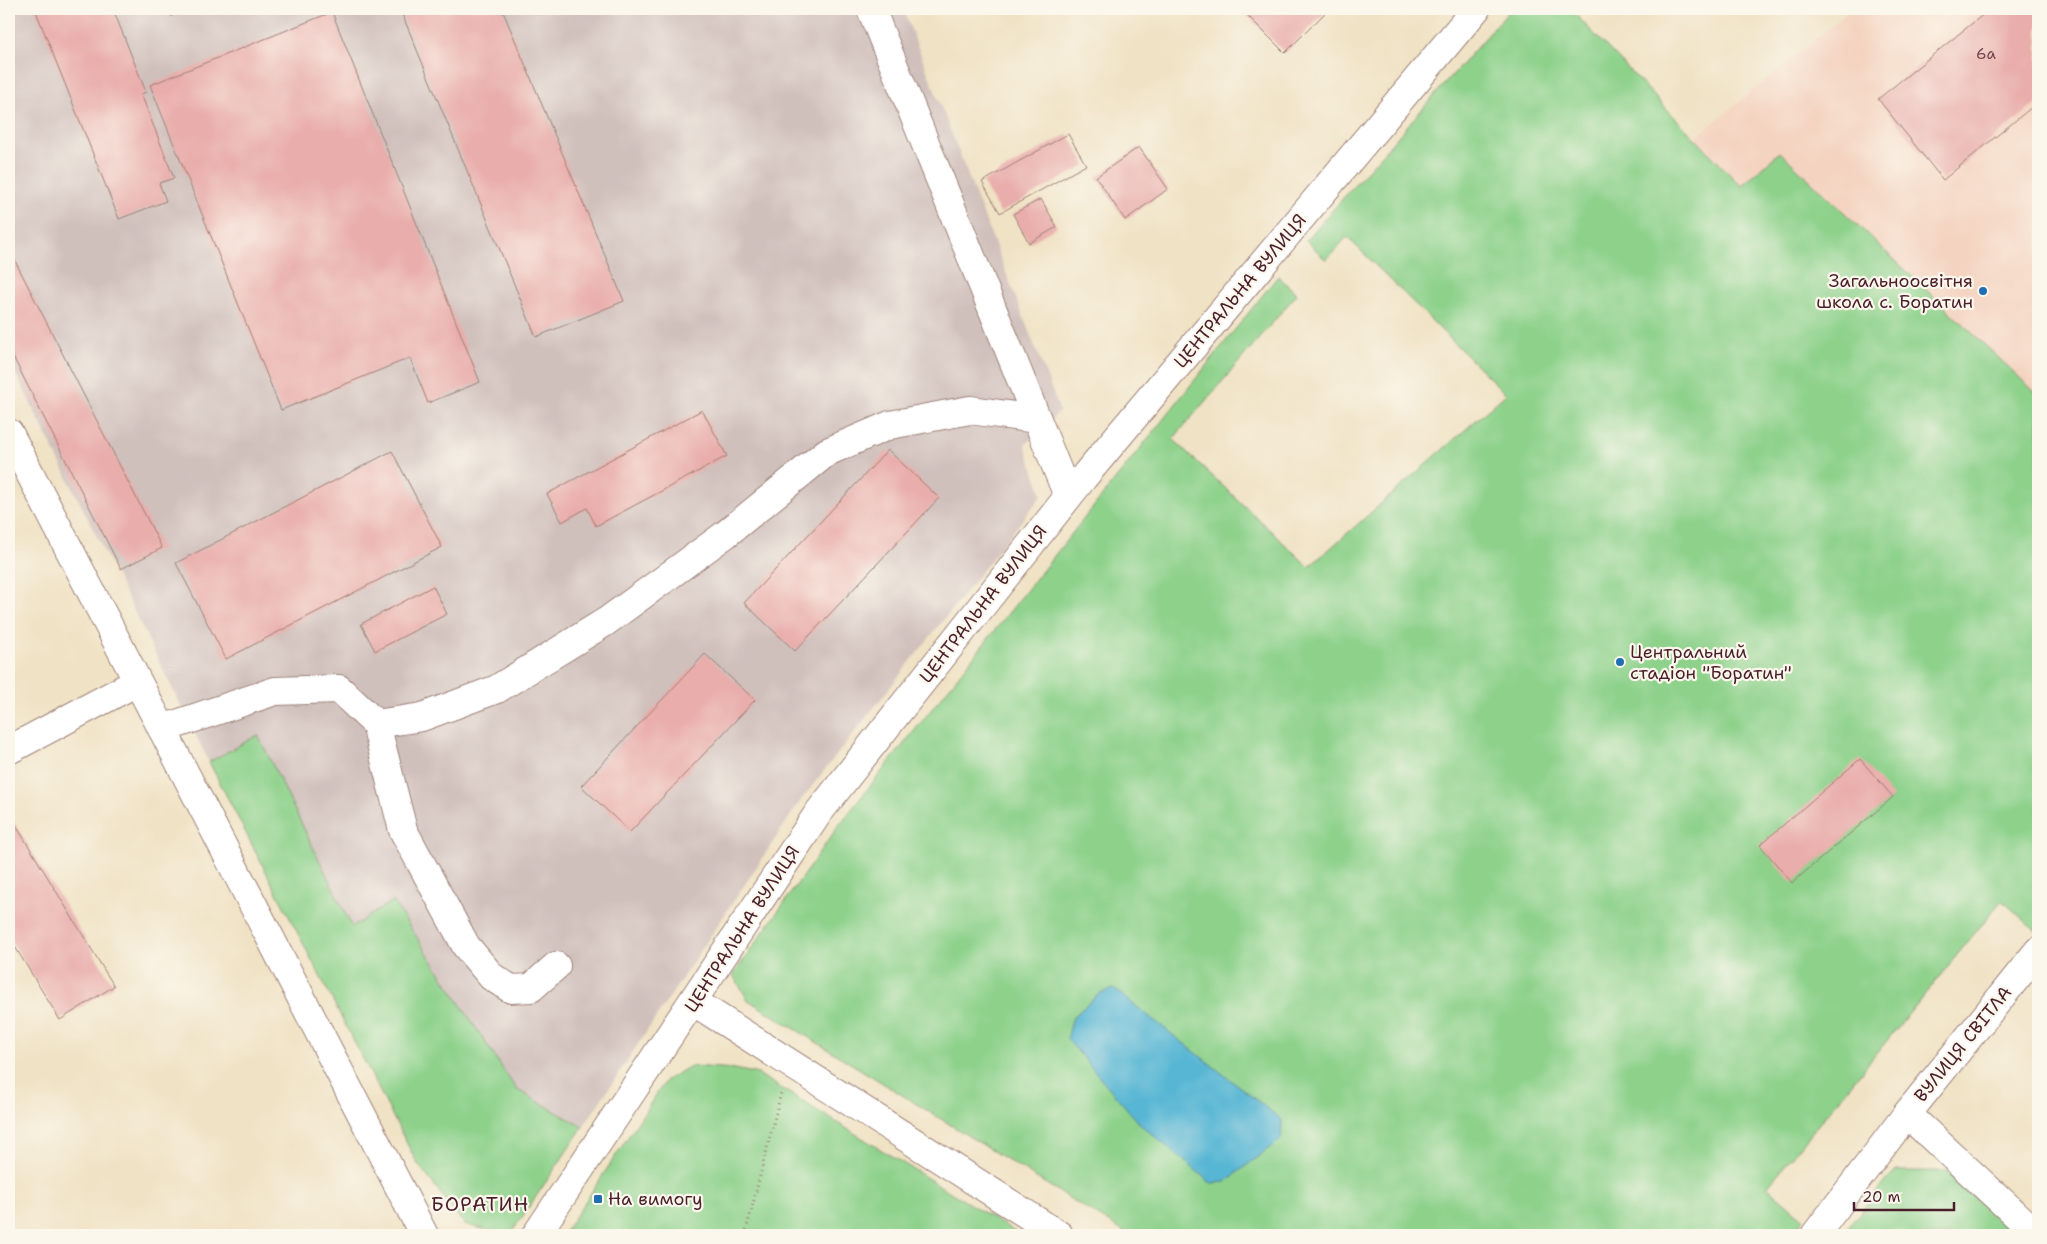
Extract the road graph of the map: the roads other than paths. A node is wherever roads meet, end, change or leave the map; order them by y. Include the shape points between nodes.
1 (871, 9) edge
2 (1476, 9) edge
3 (1037, 419) junction
4 (9, 433) edge
5 (1068, 496) junction
6 (136, 682) junction
7 (376, 724) junction
8 (162, 729) junction
9 (9, 750) edge
10 (2038, 951) edge
11 (556, 966) dead end
12 (694, 1002) junction
13 (1907, 1114) junction
14 (424, 1235) edge
15 (536, 1235) edge
16 (1059, 1235) edge
17 (1814, 1235) edge
18 (2038, 1235) edge

1 - 3 street
2 - 5 street, ЦЕНТРАЛЬНА ВУЛИЦЯ
3 - 5 street
3 - 7 street via 970,410 890,425 827,452 726,534 607,620 497,689 422,717
4 - 6 street
5 - 12 street, ЦЕНТРАЛЬНА ВУЛИЦЯ via 819,812
6 - 8 street
6 - 9 street
7 - 8 street via 339,689 275,691
7 - 11 street via 403,830 466,946 492,977 511,989 531,988
8 - 14 street
10 - 13 street, ВУЛИЦЯ СВІТЛА
12 - 15 street, ЦЕНТРАЛЬНА ВУЛИЦЯ
12 - 16 street
13 - 17 street, ВУЛИЦЯ СВІТЛА
13 - 18 street

